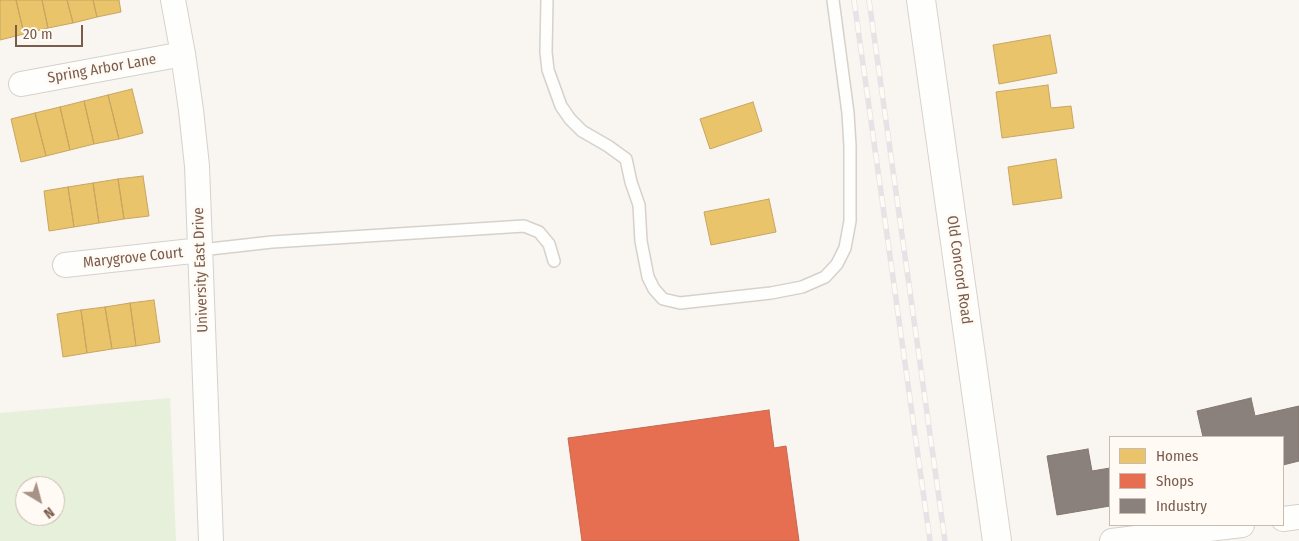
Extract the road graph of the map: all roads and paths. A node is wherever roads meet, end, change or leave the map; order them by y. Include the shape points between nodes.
1 (173, 0) edge
2 (546, 0) edge
3 (833, 0) edge
4 (921, 0) edge
5 (183, 54) junction
6 (21, 84) dead end
7 (201, 250) junction
8 (554, 261) dead end
9 (65, 265) dead end
10 (1299, 517) edge
11 (1284, 519) edge
12 (1239, 526) edge
13 (1215, 535) edge
14 (211, 541) edge
15 (997, 541) edge
16 (1112, 541) edge

1 - 5 street, University East Drive
2 - 3 lane via 548,70 561,106 582,131 626,159 639,205 648,277 663,299 680,303 802,287 825,277 837,264 845,248 850,222 850,146
4 - 15 street, Old Concord Road
5 - 6 street, Spring Arbor Lane
5 - 7 street, University East Drive via 197,166
7 - 8 lane via 272,242 524,226 539,232 549,244
7 - 9 street, Marygrove Court
7 - 14 street, University East Drive
10 - 11 street
12 - 13 street
13 - 16 street

